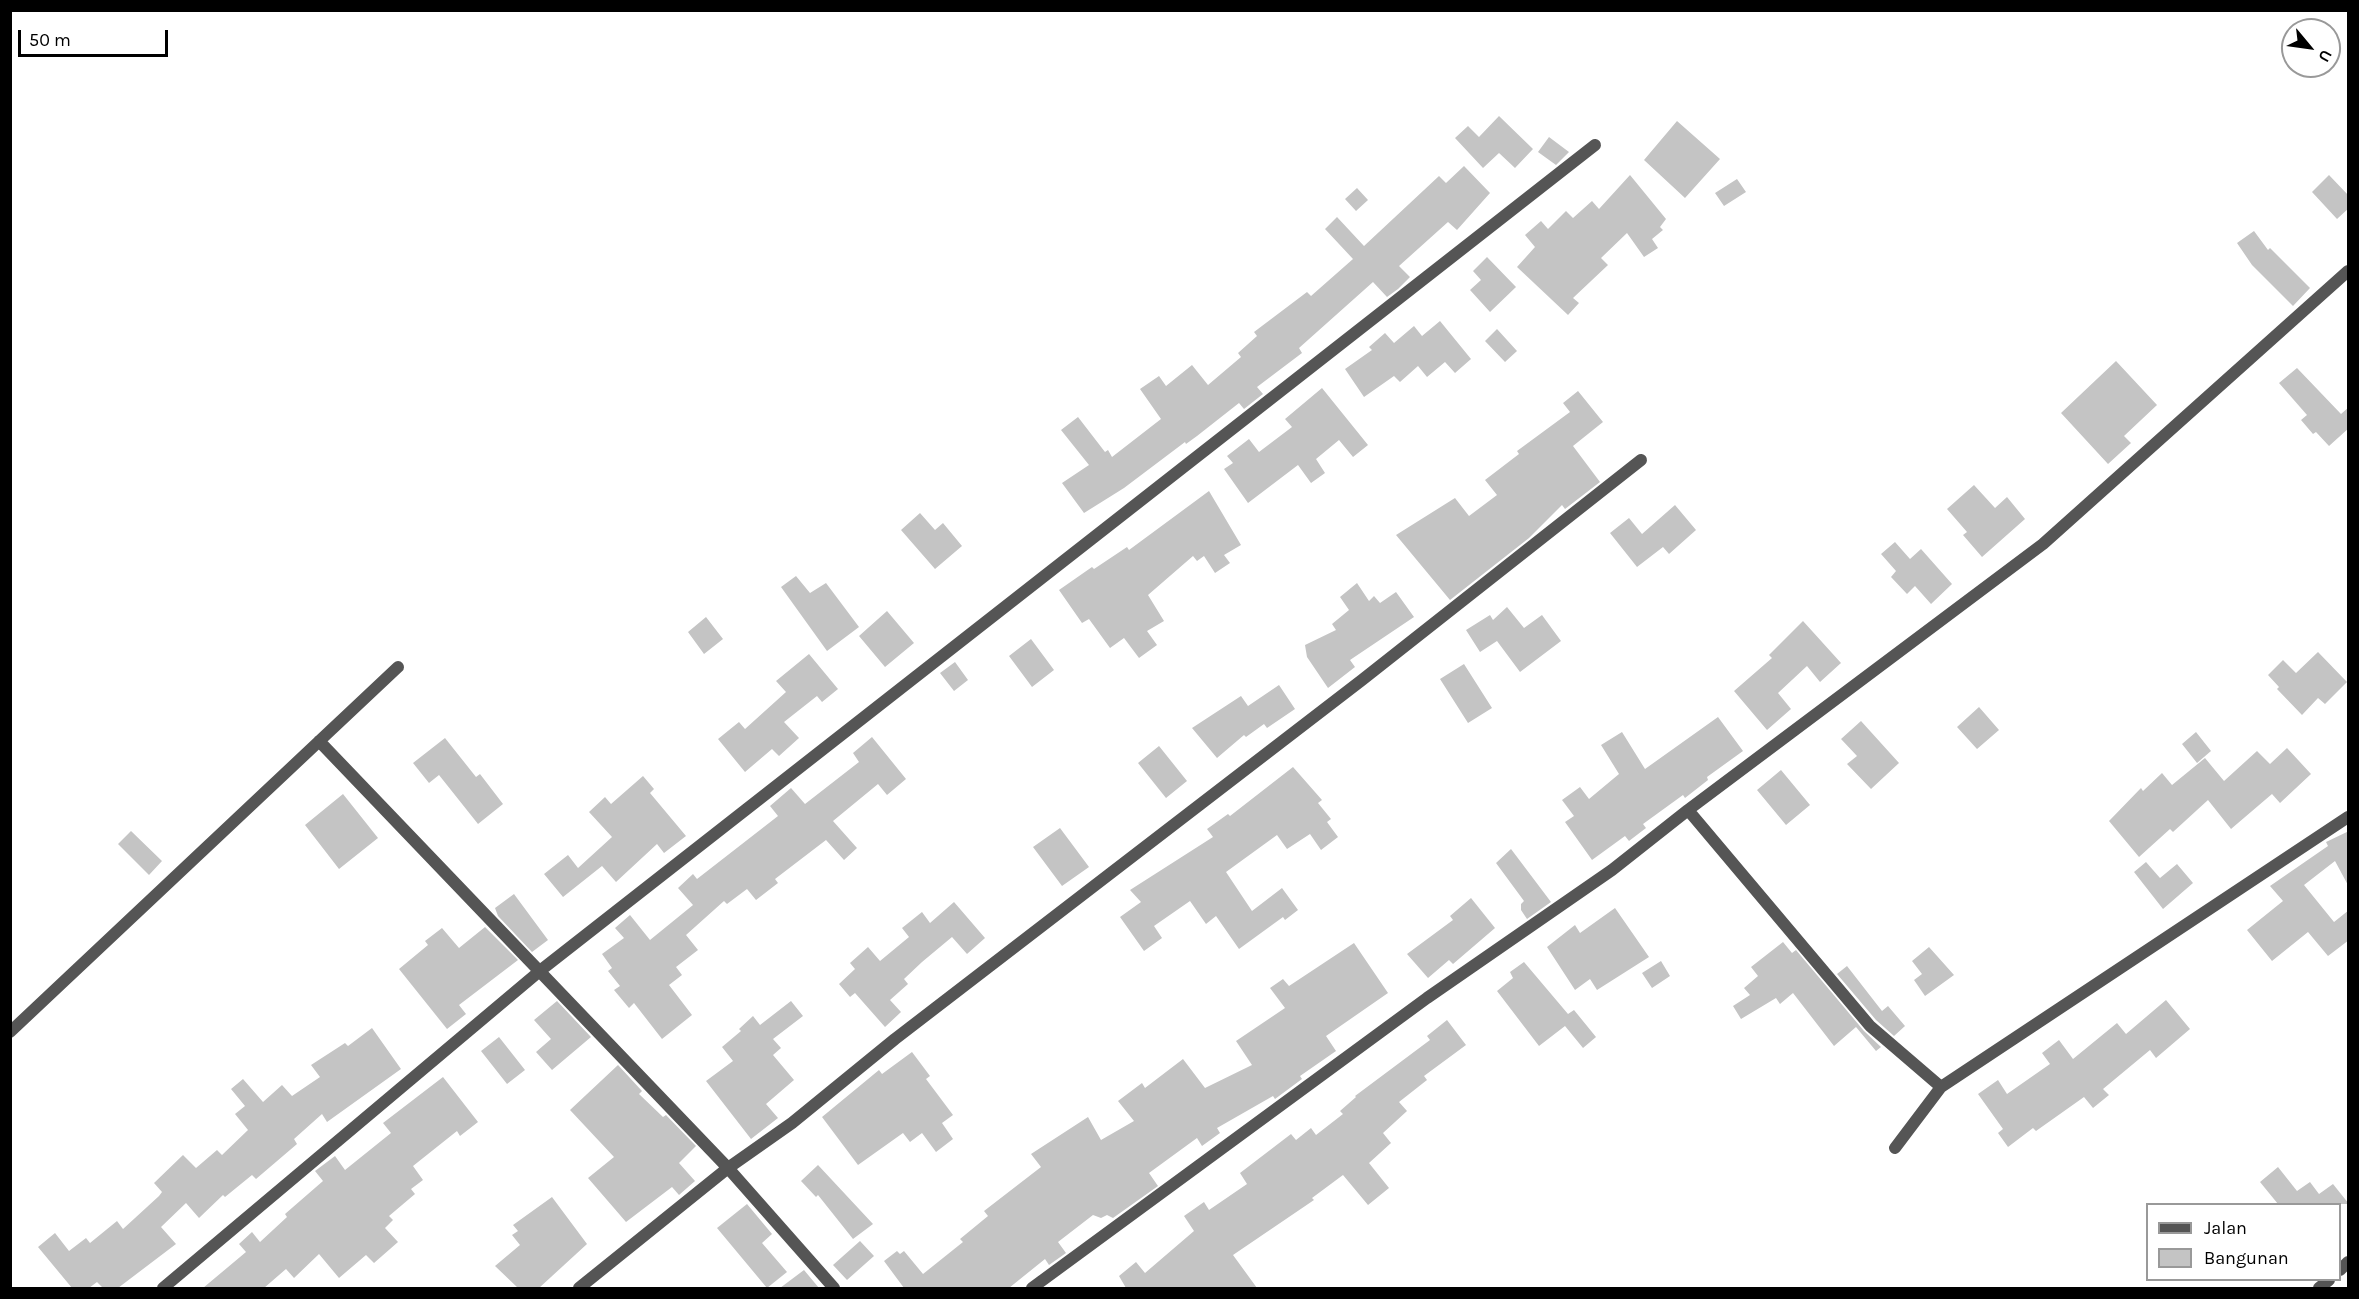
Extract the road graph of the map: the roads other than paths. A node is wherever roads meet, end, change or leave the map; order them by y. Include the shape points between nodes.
1 (1595, 145) dead end
2 (2349, 271) edge
3 (1641, 460) dead end
4 (398, 667) dead end
5 (319, 741) junction
6 (1688, 810) junction
7 (2349, 817) edge
8 (541, 970) junction
9 (10, 1032) edge
10 (1941, 1087) junction
11 (1895, 1148) dead end
12 (728, 1168) junction
13 (163, 1288) edge
14 (579, 1288) edge
15 (834, 1288) edge
16 (1032, 1288) edge

1 - 8 street
2 - 6 street via 2043,544
3 - 12 street via 792,1123
4 - 5 street
5 - 8 street
5 - 9 street
6 - 10 street via 1870,1026
6 - 16 street via 1612,870 1426,998
7 - 10 street
8 - 12 street
8 - 13 street
10 - 11 street
12 - 14 street
12 - 15 street

